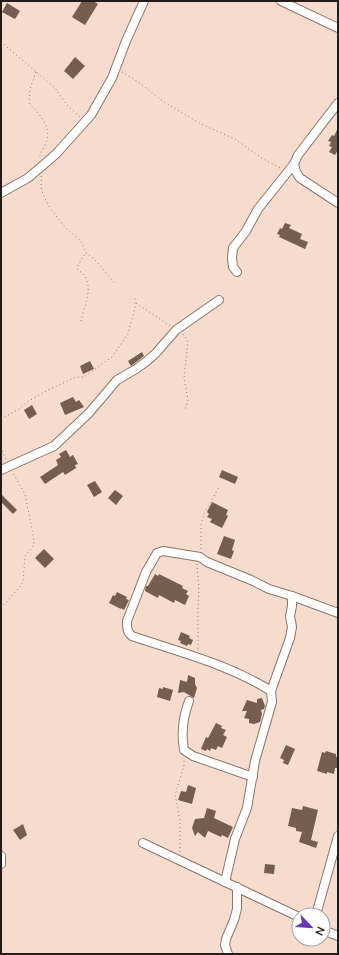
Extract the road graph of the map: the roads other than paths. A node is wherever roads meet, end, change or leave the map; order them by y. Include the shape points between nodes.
1 (144, 1) edge
2 (281, 1) edge
3 (338, 28) edge
4 (338, 103) edge
5 (294, 164) junction
6 (1, 193) edge
7 (338, 203) edge
8 (237, 272) dead end
9 (219, 300) dead end
10 (1, 470) edge
11 (292, 596) junction
12 (302, 600) junction
13 (292, 606) junction
14 (338, 613) edge
15 (271, 691) junction
16 (189, 702) dead end
17 (253, 777) junction
18 (338, 836) edge
19 (144, 843) dead end
20 (1, 856) edge
21 (1, 864) edge
22 (225, 882) junction
23 (237, 887) junction
24 (318, 907) edge
25 (291, 913) edge
26 (228, 954) edge

1 - 6 street via 112,78 91,115 56,154 23,182
2 - 3 street
4 - 5 street via 298,155
5 - 7 street via 300,178
5 - 8 street via 258,209 234,248 233,267
9 - 10 street via 176,330 147,361 117,380 62,440
11 - 12 street
11 - 13 street
11 - 15 street via 269,589 199,557 163,551 153,558 127,621 127,629 132,636 223,666
12 - 13 street
12 - 14 street
13 - 15 street via 290,638
15 - 17 street via 272,702
16 - 17 street via 184,714 184,750 193,756
17 - 22 street via 248,808 235,840
18 - 24 street
19 - 22 street
20 - 21 street
22 - 23 street
23 - 25 street
23 - 26 street via 237,909 225,945

